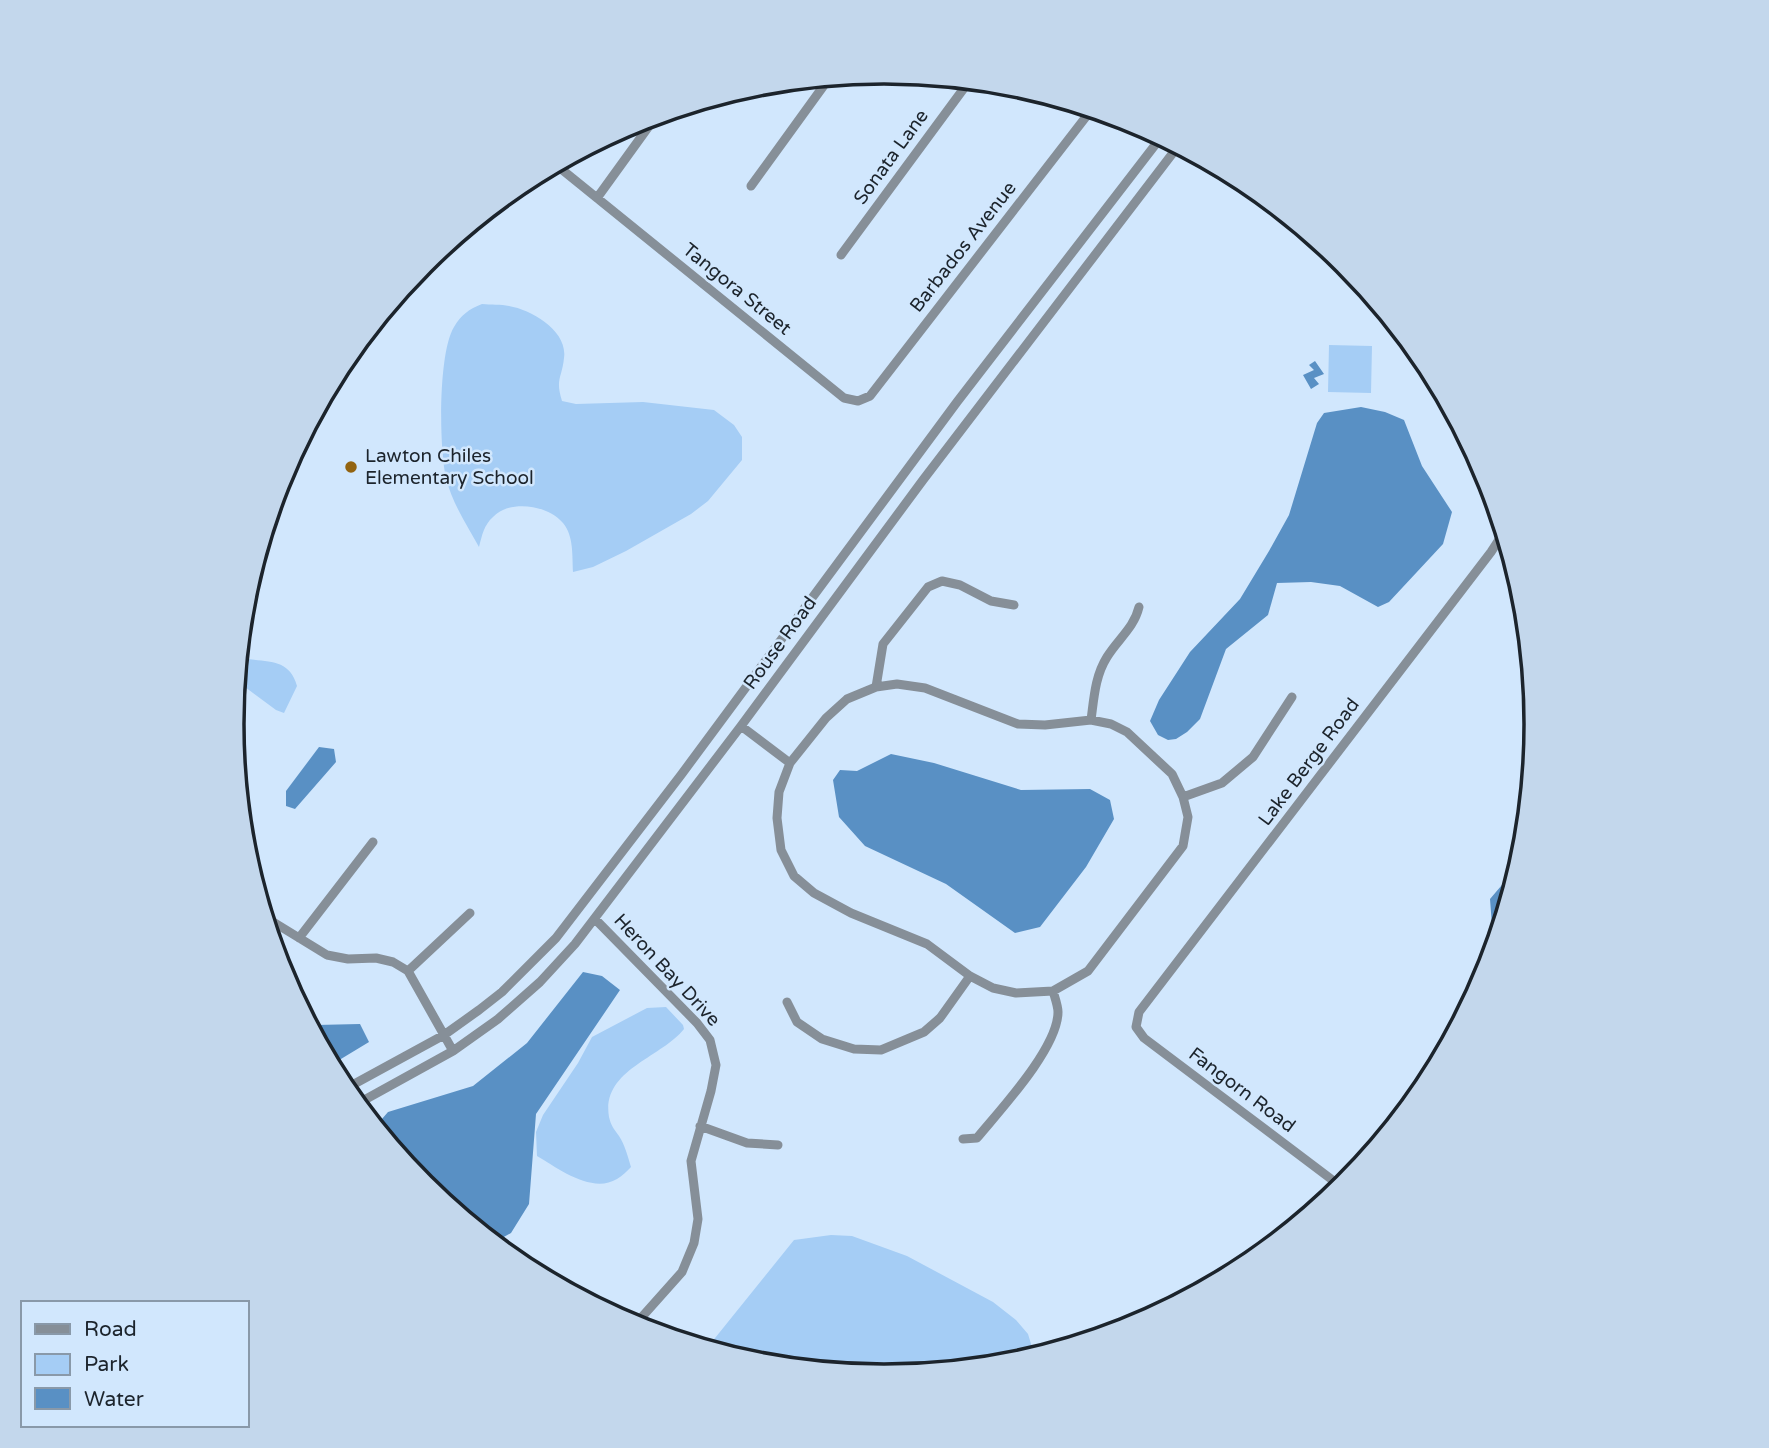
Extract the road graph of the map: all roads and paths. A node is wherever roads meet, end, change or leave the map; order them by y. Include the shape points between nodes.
1 (823, 87) edge
2 (964, 89) edge
3 (1086, 117) edge
4 (646, 131) edge
5 (1155, 145) edge
6 (1173, 153) edge
7 (563, 171) edge
8 (751, 186) dead end
9 (597, 198) junction
10 (841, 255) dead end
11 (858, 401) joint
12 (1498, 541) edge
13 (1014, 605) dead end
14 (1139, 607) dead end
15 (876, 687) junction
16 (1292, 697) dead end
17 (1091, 720) junction
18 (741, 726) junction
19 (790, 764) junction
20 (1183, 797) junction
21 (373, 842) dead end
22 (470, 913) dead end
23 (595, 919) junction
24 (276, 924) edge
25 (299, 938) junction
26 (408, 971) junction
27 (970, 976) junction
28 (1053, 991) junction
29 (787, 1002) dead end
30 (1139, 1012) joint
31 (444, 1035) junction
32 (453, 1051) junction
33 (355, 1084) edge
34 (366, 1099) edge
35 (700, 1126) junction
36 (963, 1139) dead end
37 (778, 1146) dead end
38 (1333, 1181) edge
39 (643, 1316) edge

1 - 8 street
2 - 10 street, Sonata Lane
3 - 11 street, Barbados Avenue via 870,396
4 - 9 street
5 - 31 street, Rouse Road via 556,938 502,992
6 - 18 street, Rouse Road
7 - 9 street, Tangora Street
9 - 11 street, Tangora Street via 844,398
12 - 30 street, Lake Berge Road
13 - 15 street via 990,601 942,581 928,587 883,644
14 - 17 street via 1136,621 1096,679
15 - 17 street via 925,688 1018,724
15 - 19 street via 848,699 826,718
16 - 20 street via 1253,757 1222,783
17 - 20 street via 1111,724 1137,741 1172,774
18 - 19 street
18 - 23 street, Rouse Road
19 - 27 street via 779,792 777,818 781,850 794,876 851,913 928,944
20 - 28 street via 1188,817 1183,846 1088,971
21 - 25 street
22 - 26 street
23 - 32 street, Rouse Road via 540,982
23 - 35 street, Heron Bay Drive via 709,1040 716,1065
24 - 25 street
25 - 26 street via 327,955 376,957
26 - 31 street
27 - 28 street via 1016,993
27 - 29 street via 924,1032 881,1050 854,1049 822,1039 797,1022
28 - 36 street via 1058,1012 1054,1033 1036,1064 977,1139
30 - 38 street, Fangorn Road via 1136,1027 1144,1038
31 - 32 street
31 - 33 street, Rouse Road
32 - 34 street, Rouse Road
35 - 37 street via 747,1143
35 - 39 street, Heron Bay Drive via 691,1161 698,1219 694,1242 682,1272

